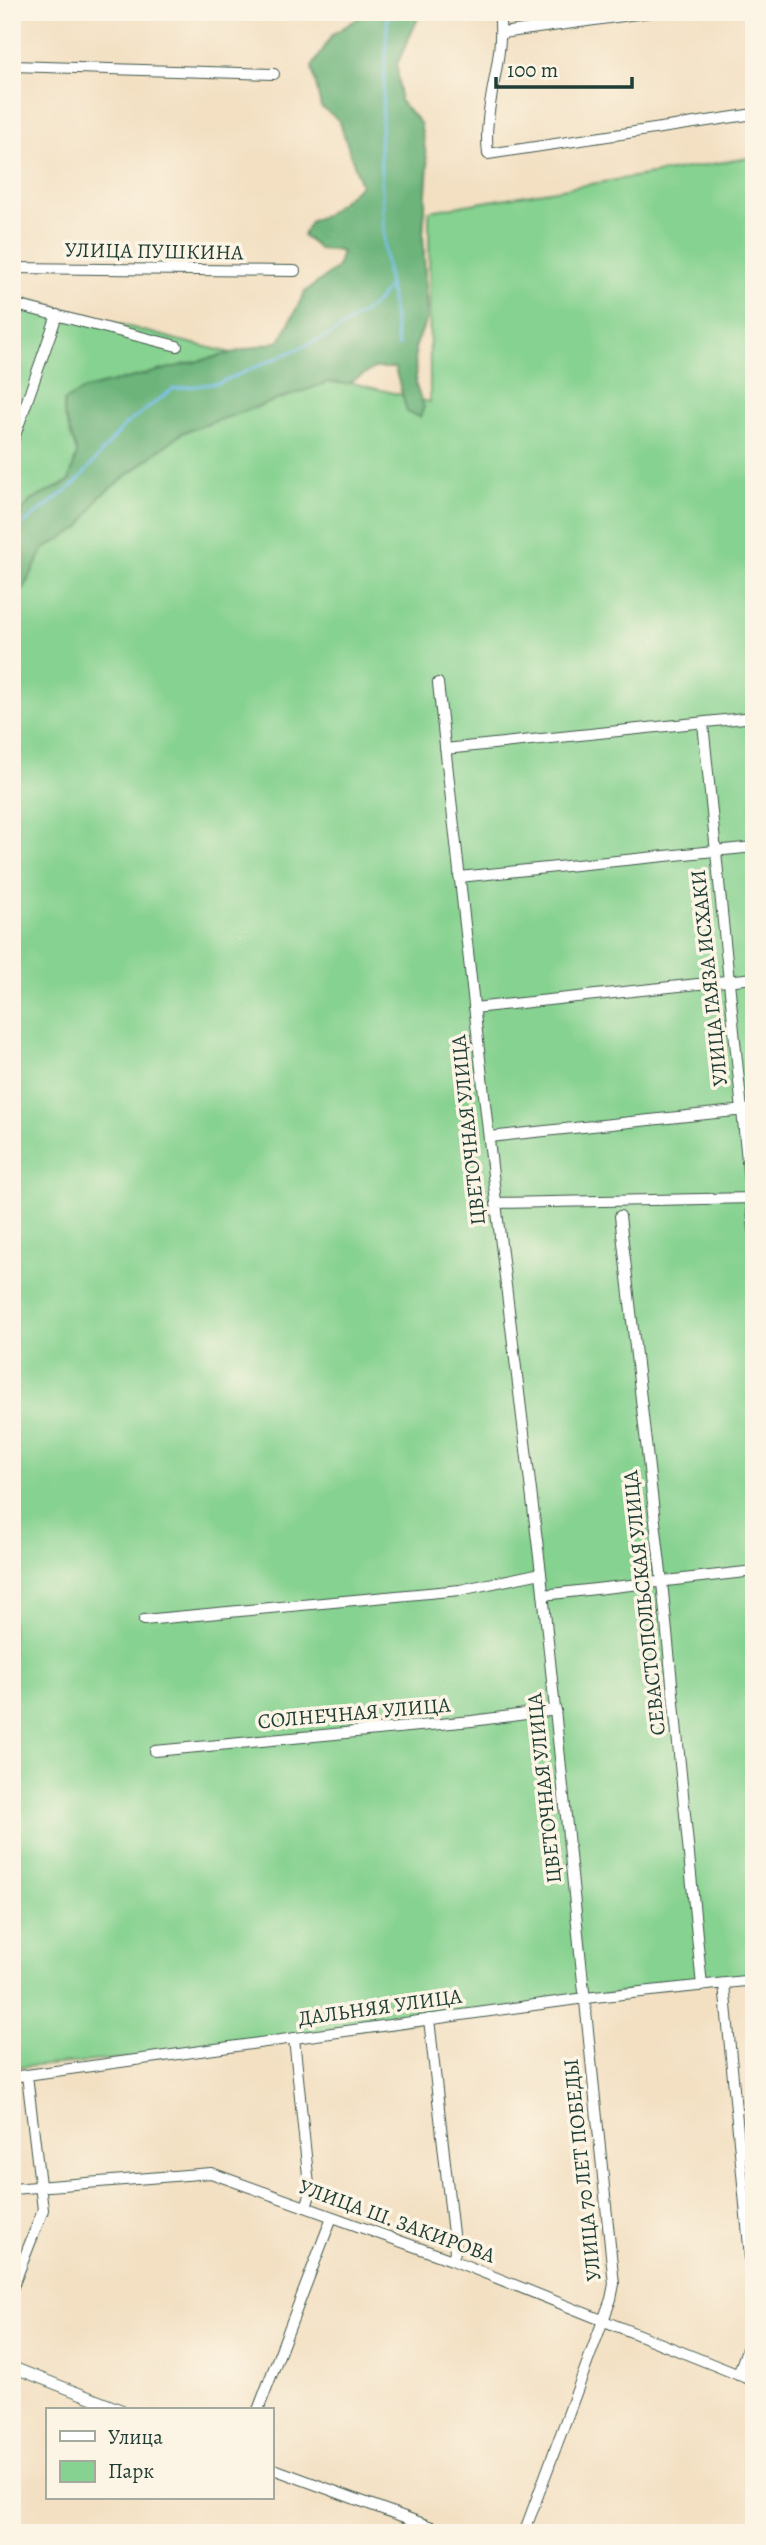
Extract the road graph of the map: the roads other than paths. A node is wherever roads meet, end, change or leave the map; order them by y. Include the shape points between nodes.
1 (499, 12) edge
2 (651, 12) edge
3 (502, 33) junction
4 (12, 66) edge
5 (274, 74) dead end
6 (754, 114) edge
7 (12, 268) edge
8 (295, 271) dead end
9 (12, 304) edge
10 (57, 316) junction
11 (177, 346) dead end
12 (13, 440) edge
13 (438, 683) dead end
14 (754, 717) edge
15 (703, 723) junction
16 (445, 749) junction
17 (754, 847) edge
18 (716, 852) junction
19 (460, 877) junction
20 (754, 978) edge
21 (729, 981) junction
22 (474, 1008) junction
23 (754, 1109) edge
24 (742, 1111) junction
25 (488, 1137) junction
26 (752, 1198) edge
27 (496, 1203) junction
28 (620, 1216) dead end
29 (754, 1230) edge
30 (754, 1572) edge
31 (541, 1573) junction
32 (662, 1582) junction
33 (543, 1595) junction
34 (144, 1620) dead end
35 (556, 1710) junction
36 (155, 1751) dead end
37 (754, 1980) edge
38 (724, 1984) junction
39 (702, 1986) junction
40 (584, 1998) junction
41 (429, 2020) junction
42 (294, 2038) junction
43 (27, 2075) junction
44 (12, 2077) edge
45 (39, 2187) junction
46 (12, 2189) edge
47 (306, 2207) junction
48 (332, 2217) junction
49 (452, 2260) junction
50 (12, 2289) edge
51 (754, 2299) edge
52 (754, 2317) edge
53 (603, 2321) junction
54 (12, 2367) edge
55 (738, 2375) junction
56 (754, 2381) edge
57 (117, 2408) edge
58 (259, 2408) edge
59 (273, 2469) edge
60 (448, 2533) edge
61 (524, 2533) edge

1 - 3 street
2 - 3 street
3 - 6 street via 486,132 488,154
4 - 5 street
7 - 8 street, УЛИЦА ПУШКИНА
9 - 10 street
10 - 11 street
10 - 12 street
13 - 16 street, ЦВЕТОЧНАЯ УЛИЦА
14 - 15 street
15 - 16 street
15 - 18 street, УЛИЦА ГАЯЗА ИСХАКИ
16 - 19 street, ЦВЕТОЧНАЯ УЛИЦА
17 - 18 street
18 - 19 street
18 - 21 street, УЛИЦА ГАЯЗА ИСХАКИ
19 - 22 street, ЦВЕТОЧНАЯ УЛИЦА
20 - 21 street
21 - 22 street
21 - 24 street, УЛИЦА ГАЯЗА ИСХАКИ
22 - 25 street, ЦВЕТОЧНАЯ УЛИЦА
23 - 24 street
24 - 25 street
24 - 26 street, УЛИЦА ГАЯЗА ИСХАКИ
25 - 27 street, ЦВЕТОЧНАЯ УЛИЦА
26 - 27 street
26 - 29 street, УЛИЦА ГАЯЗА ИСХАКИ
27 - 31 street, ЦВЕТОЧНАЯ УЛИЦА
28 - 32 street, СЕВАСТОПОЛЬСКАЯ УЛИЦА
30 - 32 street
31 - 33 street, ЦВЕТОЧНАЯ УЛИЦА
31 - 34 street via 460,1590
32 - 33 street
32 - 39 street, СЕВАСТОПОЛЬСКАЯ УЛИЦА
33 - 35 street, ЦВЕТОЧНАЯ УЛИЦА
35 - 36 street, СОЛНЕЧНАЯ УЛИЦА
35 - 40 street, ЦВЕТОЧНАЯ УЛИЦА
37 - 38 street, ДАЛЬНЯЯ УЛИЦА
38 - 39 street, ДАЛЬНЯЯ УЛИЦА
38 - 51 street
39 - 40 street, ДАЛЬНЯЯ УЛИЦА
40 - 41 street, ДАЛЬНЯЯ УЛИЦА
40 - 53 street, УЛИЦА 70 ЛЕТ ПОБЕДЫ via 614,2284
41 - 42 street, ДАЛЬНЯЯ УЛИЦА
41 - 49 street via 455,2252
42 - 43 street, ДАЛЬНЯЯ УЛИЦА
42 - 47 street via 310,2195
43 - 44 street, ДАЛЬНЯЯ УЛИЦА
43 - 45 street
45 - 46 street, УЛИЦА Ш. ЗАКИРОВА
45 - 47 street, УЛИЦА Ш. ЗАКИРОВА via 211,2174
45 - 50 street via 43,2210
47 - 48 street, УЛИЦА Ш. ЗАКИРОВА
48 - 49 street, УЛИЦА Ш. ЗАКИРОВА
48 - 58 street
49 - 53 street, УЛИЦА Ш. ЗАКИРОВА
52 - 55 street
53 - 55 street, УЛИЦА Ш. ЗАКИРОВА
53 - 61 street, УЛИЦА 70 ЛЕТ ПОБЕДЫ
54 - 57 street
55 - 56 street, УЛИЦА Ш. ЗАКИРОВА
59 - 60 street

